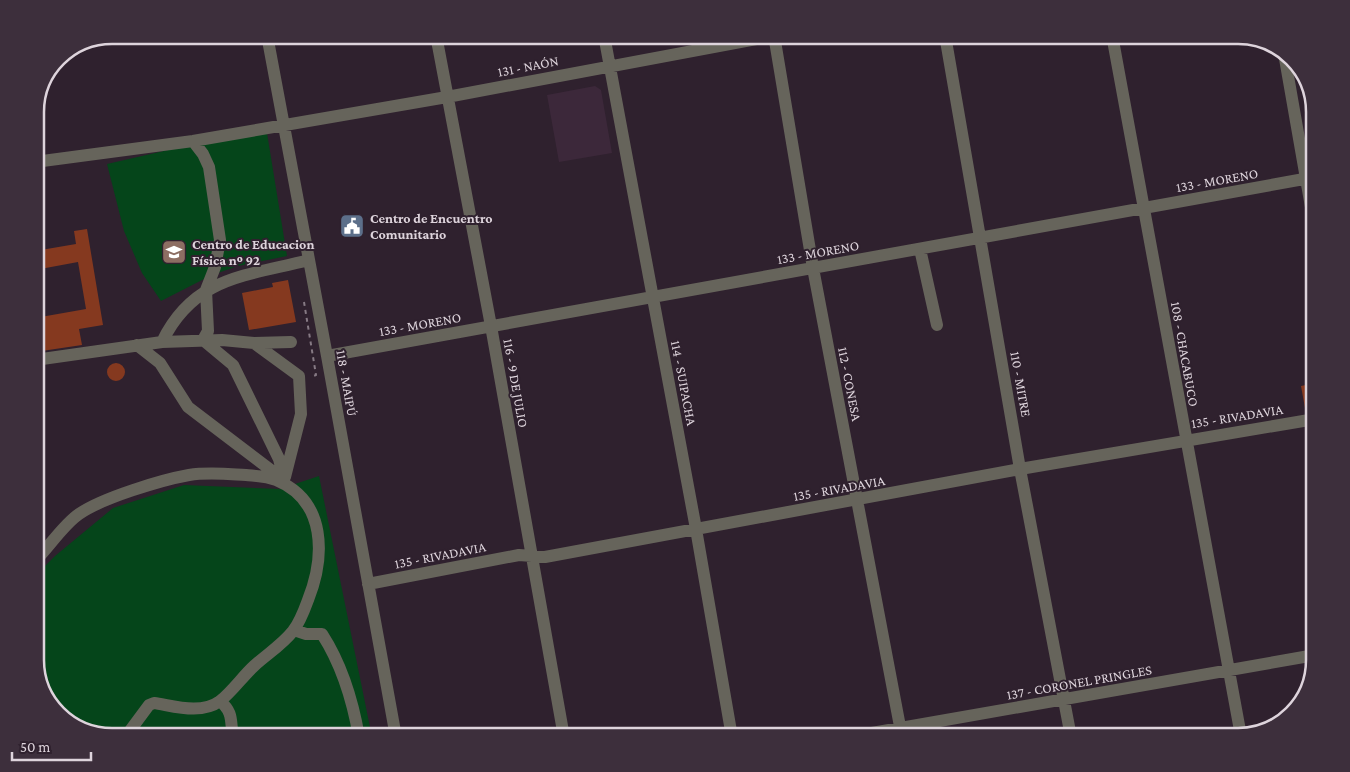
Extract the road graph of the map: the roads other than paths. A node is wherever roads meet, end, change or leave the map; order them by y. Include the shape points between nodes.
1 (269, 44) edge
2 (438, 44) edge
3 (605, 44) edge
4 (726, 44) edge
5 (776, 44) edge
6 (947, 44) edge
7 (1114, 44) edge
8 (1287, 65) edge
9 (609, 66) junction
10 (447, 97) junction
11 (283, 125) junction
12 (187, 142) junction
13 (1306, 159) edge
14 (44, 161) edge
15 (1306, 179) edge
16 (1143, 208) junction
17 (981, 239) junction
18 (920, 249) junction
19 (309, 260) junction
20 (813, 268) junction
21 (207, 296) junction
22 (653, 298) junction
23 (937, 325) dead end
24 (491, 326) junction
25 (203, 340) junction
26 (162, 342) junction
27 (290, 342) dead end
28 (254, 343) junction
29 (137, 345) junction
30 (327, 356) junction
31 (44, 359) edge
32 (1306, 420) edge
33 (1186, 440) junction
34 (1020, 469) junction
35 (284, 482) junction
36 (857, 500) junction
37 (696, 529) junction
38 (44, 552) edge
39 (532, 556) junction
40 (368, 584) junction
41 (294, 630) junction
42 (1306, 657) edge
43 (1229, 670) junction
44 (1065, 700) junction
45 (220, 701) junction
46 (132, 728) edge
47 (232, 728) edge
48 (358, 728) edge
49 (394, 728) edge
50 (562, 728) edge
51 (730, 728) edge
52 (901, 728) edge
53 (922, 728) edge
54 (1070, 728) edge
55 (1240, 728) edge

1 - 11 street, 118 - MAIPÚ
2 - 10 street, 116 - 9 DE JULIO
3 - 9 street, 114 - SUIPACHA
4 - 9 street, 131 - NAÓN
5 - 20 street, 112 - CONESA
6 - 17 street, 110 - MITRE
7 - 16 street, 108 - CHACABUCO
8 - 13 street
9 - 10 street, 131 - NAÓN
9 - 22 street, 114 - SUIPACHA
10 - 11 street, 131 - NAÓN
10 - 24 street, 116 - 9 DE JULIO
11 - 12 street, 131 - NAÓN
11 - 19 street, 118 - MAIPÚ
12 - 14 street, 131 - NAÓN
12 - 21 street via 203,154 209,167 220,240
15 - 16 street, 133 - MORENO
16 - 17 street, 133 - MORENO
16 - 33 street, 108 - CHACABUCO
17 - 18 street, 133 - MORENO
17 - 34 street, 110 - MITRE
18 - 20 street, 133 - MORENO
18 - 23 street
19 - 21 street via 228,280
19 - 30 street, 118 - MAIPÚ
20 - 22 street, 133 - MORENO
20 - 36 street, 112 - CONESA
21 - 25 street via 208,331
21 - 26 street via 185,309
22 - 24 street, 133 - MORENO
22 - 37 street, 114 - SUIPACHA
24 - 30 street, 133 - MORENO
24 - 39 street, 116 - 9 DE JULIO
25 - 26 street
25 - 28 street
25 - 35 street via 233,365 279,459
26 - 29 street
27 - 28 street
28 - 35 street via 300,376 302,414
29 - 31 street
29 - 35 street via 160,363 188,407
30 - 40 street, 118 - MAIPÚ
32 - 33 street, 135 - RIVADAVIA
33 - 34 street, 135 - RIVADAVIA
33 - 43 street, 108 - CHACABUCO
34 - 36 street, 135 - RIVADAVIA
34 - 44 street, 110 - MITRE
35 - 38 street via 213,473 189,475 140,488 80,513
35 - 41 street via 306,504 314,519 320,544 313,588
36 - 37 street, 135 - RIVADAVIA
36 - 52 street, 112 - CONESA
37 - 39 street, 135 - RIVADAVIA via 545,557
37 - 51 street, 114 - SUIPACHA
39 - 40 street, 135 - RIVADAVIA via 519,555
39 - 50 street, 116 - 9 DE JULIO
40 - 49 street, 118 - MAIPÚ
41 - 45 street
41 - 48 street via 322,634 335,654
42 - 43 street, 137 - CORONEL PRINGLES
43 - 44 street, 137 - CORONEL PRINGLES
43 - 55 street, 108 - CHACABUCO
44 - 53 street, 137 - CORONEL PRINGLES
44 - 54 street, 110 - MITRE
45 - 46 street via 198,709 154,703 148,705
45 - 47 street via 231,715

